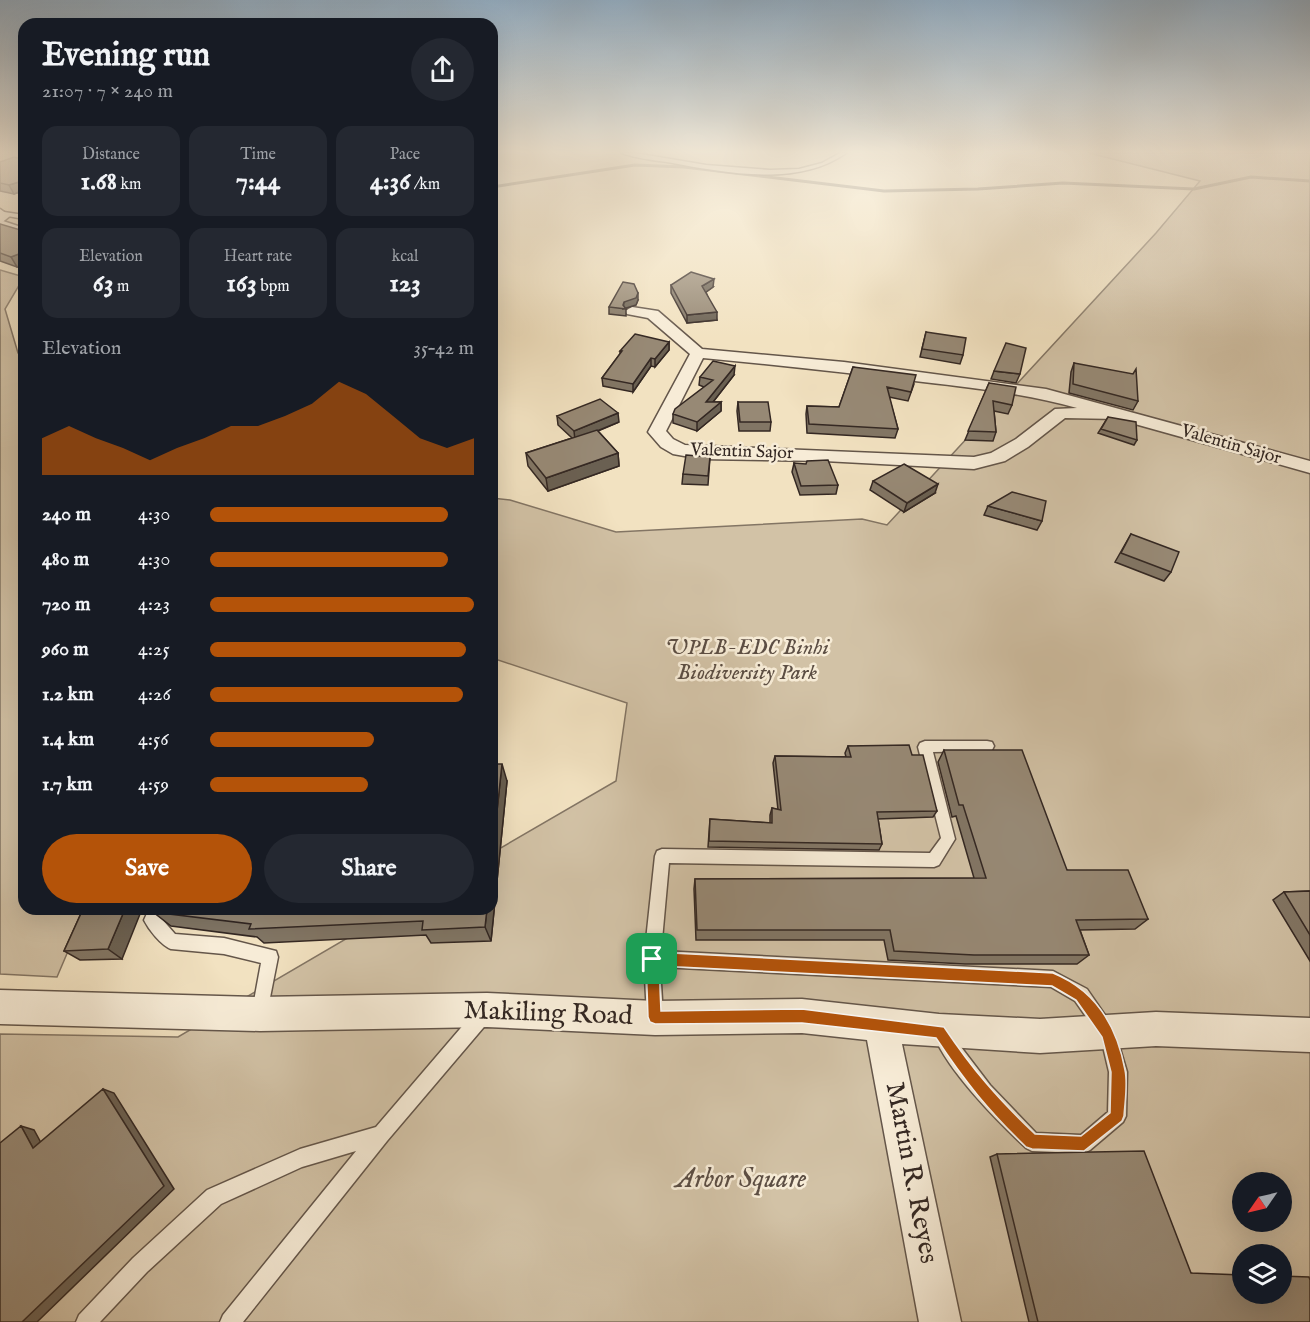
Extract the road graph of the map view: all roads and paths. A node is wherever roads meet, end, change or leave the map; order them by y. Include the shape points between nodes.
1 (1, 217) edge
2 (18, 217) edge
3 (18, 227) edge
4 (633, 311) edge
5 (698, 352) junction
6 (1118, 414) junction
7 (1310, 467) edge
8 (987, 746) dead end
9 (154, 915) edge
10 (652, 959) junction
11 (0, 1007) edge
12 (488, 1010) junction
13 (260, 1014) junction
14 (655, 1017) junction
15 (881, 1024) junction
16 (939, 1031) junction
17 (1108, 1034) junction
18 (1310, 1035) edge
19 (381, 1135) junction
20 (86, 1322) edge
21 (230, 1322) edge
22 (940, 1322) edge

1 - 2 lane
1 - 3 lane
4 - 5 street via 653,314
5 - 6 street, Valentin Sajor via 991,385 1046,394
5 - 6 street, Valentin Sajor via 657,432 680,450 974,462 998,457 1014,448 1061,413
6 - 7 street, Valentin Sajor
8 - 10 lane via 925,747 948,839 934,860 662,856
9 - 13 lane via 152,920 171,941 224,946 270,957
10 - 14 lane
10 - 17 lane via 1053,979 1081,995
11 - 13 street, Makiling Road
12 - 13 street, Makiling Road
12 - 14 street, Makiling Road
12 - 19 lane
14 - 15 street, Makiling Road via 802,1016
15 - 16 street, Makiling Road
15 - 22 street, Martin R. Reyes
16 - 17 street, Makiling Road via 1040,1036
16 - 17 lane via 993,1105 1032,1142 1084,1144 1117,1116 1118,1072
17 - 18 street, Makiling Road via 1166,1029
19 - 20 lane via 300,1158 214,1197 140,1265
19 - 21 lane

